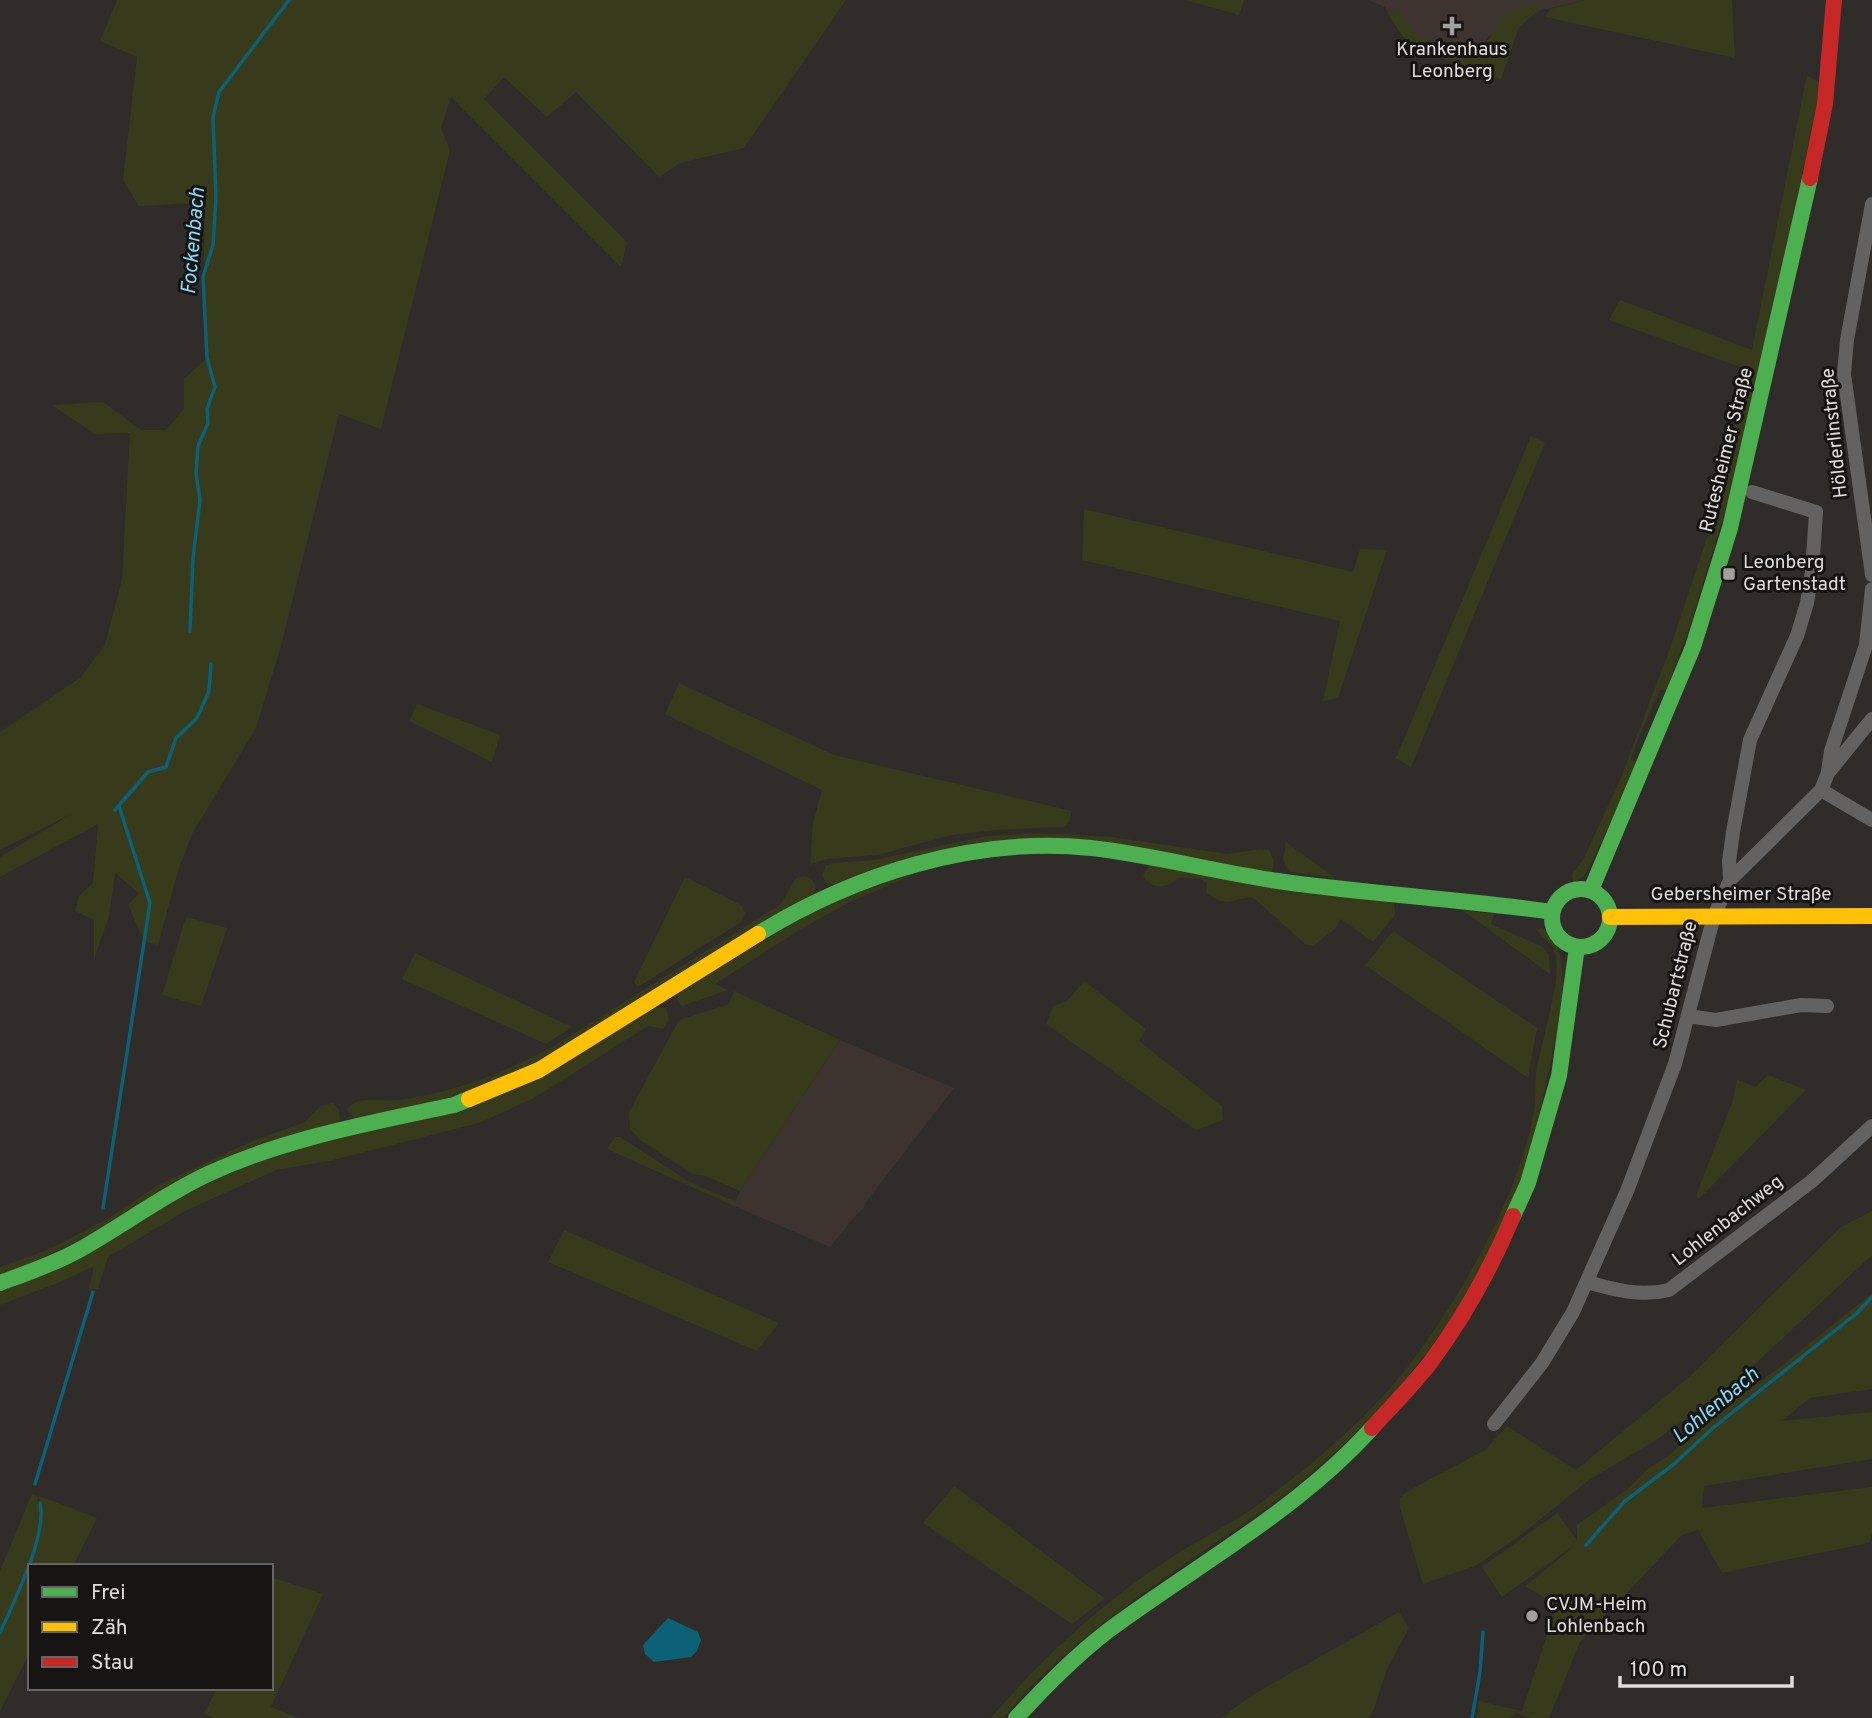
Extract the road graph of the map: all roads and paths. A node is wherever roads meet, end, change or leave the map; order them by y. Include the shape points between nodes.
1 (1834, 0) edge
2 (1872, 204) edge
3 (1752, 492) dead end
4 (1872, 575) edge
5 (1872, 589) edge
6 (1872, 719) edge
7 (1828, 773) junction
8 (1821, 790) junction
9 (1872, 820) edge
10 (1730, 880) junction
11 (1591, 890) junction
12 (1552, 912) junction
13 (1714, 916) junction
14 (1872, 916) edge
15 (1610, 917) junction
16 (1577, 947) junction
17 (1827, 1006) dead end
18 (1688, 1016) junction
19 (1872, 1126) edge
20 (1587, 1282) junction
21 (0, 1283) edge
22 (1494, 1424) dead end
23 (1016, 1718) edge

1 - 11 street, Rutesheimer Straße via 1825,104 1730,528 1693,647
2 - 4 street, Hölderlinstraße via 1844,374
3 - 10 street, Schubartstraße via 1816,512 1816,538 1807,603 1797,636 1750,740 1733,832
5 - 7 street via 1866,645
6 - 7 street
7 - 8 street
8 - 9 street
8 - 10 street
10 - 13 street, Schubartstraße
11 - 12 street via 1566,891
11 - 15 street via 1606,904
12 - 16 street via 1557,935
12 - 21 street via 1277,881 1061,846 986,850 936,859 885,872 788,916 539,1070 454,1105 264,1151 206,1175 76,1252
13 - 14 street, Gebersheimer Straße
13 - 15 street, Gebersheimer Straße
13 - 18 street, Schubartstraße
15 - 16 street via 1598,942
16 - 23 street via 1559,1076 1528,1183 1494,1261 1428,1365 1359,1442 1279,1513 1108,1631
17 - 18 street via 1788,1007 1716,1020
18 - 20 street, Schubartstraße via 1671,1077
19 - 20 street, Lohlenbachweg via 1812,1181 1669,1290 1630,1292
20 - 22 street, Schubartstraße via 1542,1363

